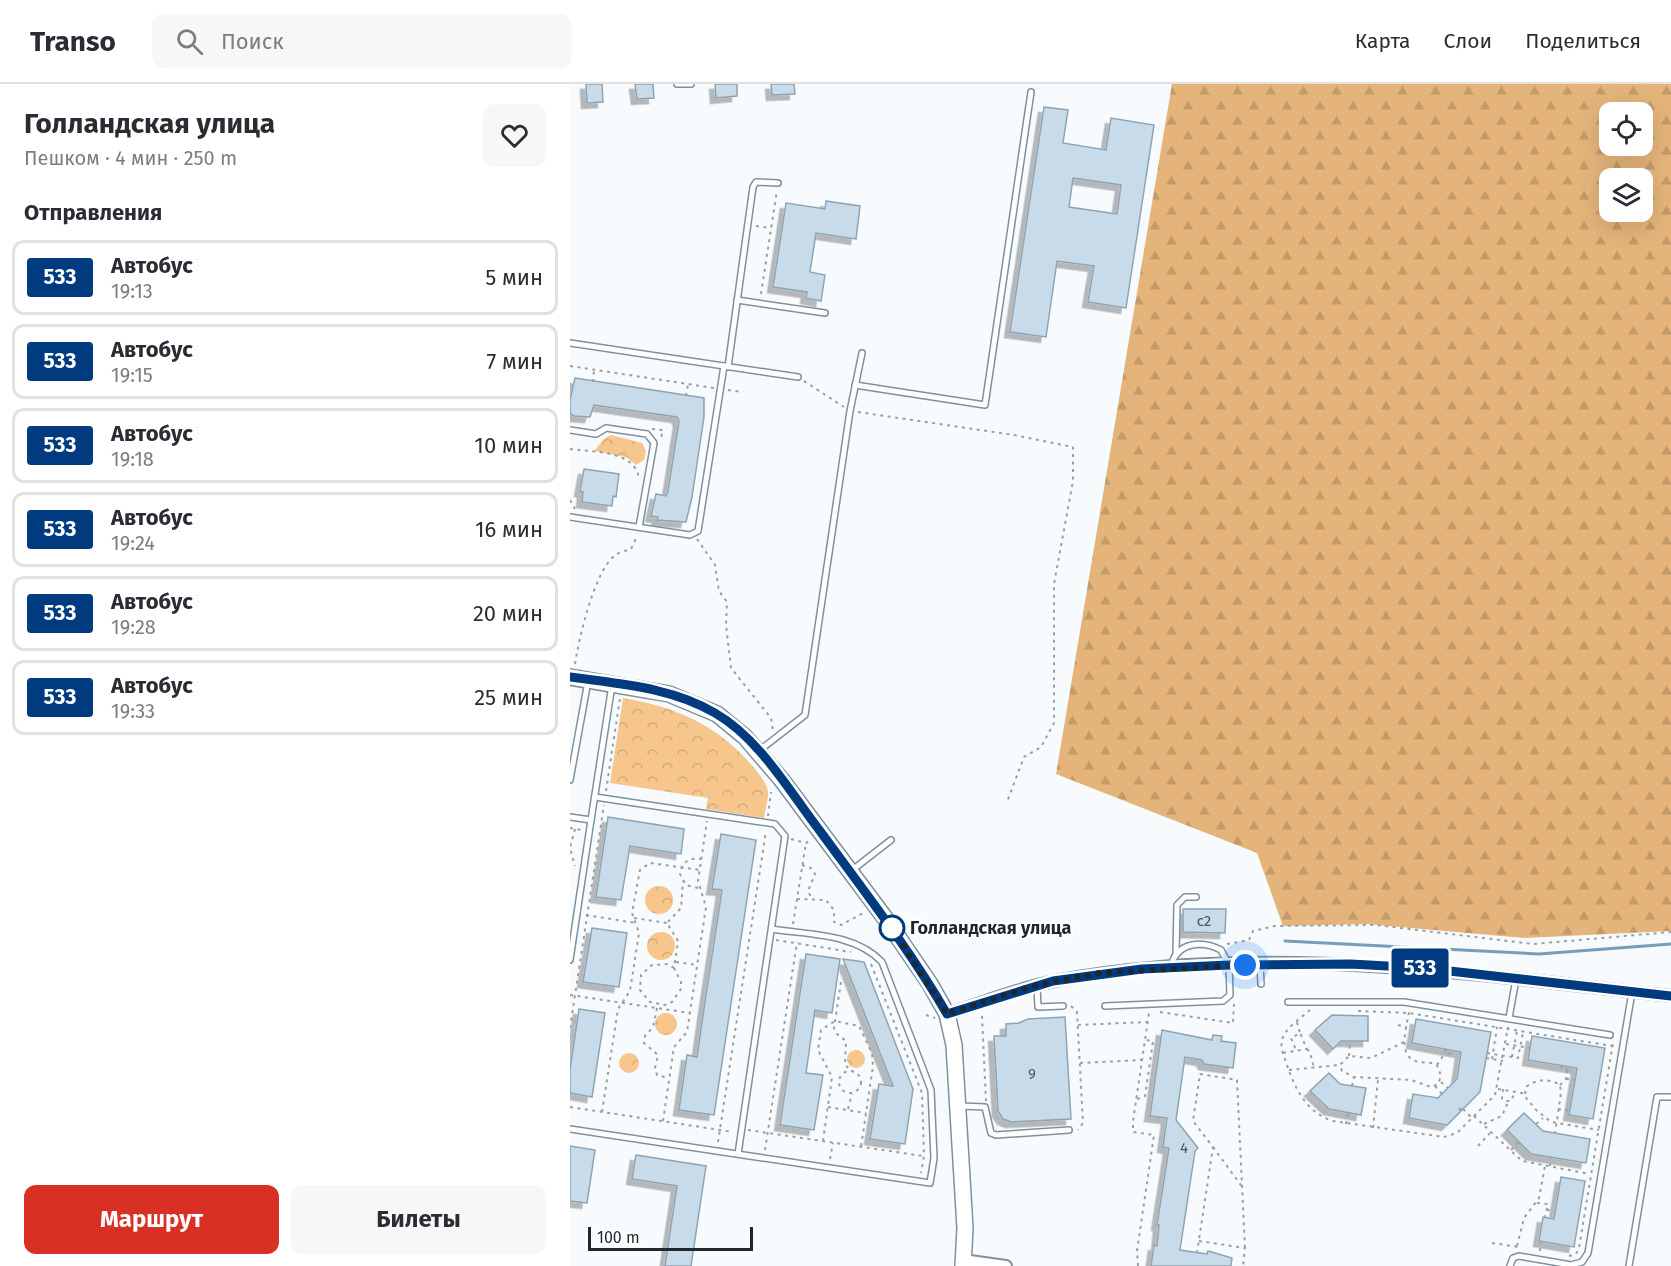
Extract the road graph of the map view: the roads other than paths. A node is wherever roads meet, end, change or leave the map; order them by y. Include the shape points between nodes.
1 (677, 84) edge
2 (691, 84) edge
3 (1031, 92) dead end
4 (778, 183) road end
5 (737, 300) junction
6 (825, 313) dead end
7 (570, 343) edge
8 (862, 353) dead end
9 (726, 366) junction
10 (798, 377) road end
11 (855, 385) junction
12 (570, 430) edge
13 (570, 517) edge
14 (639, 527) junction
15 (572, 671) edge
16 (588, 679) junction
17 (616, 689) junction
18 (759, 751) junction
19 (570, 780) edge
20 (595, 797) junction
21 (570, 816) edge
22 (591, 820) junction
23 (891, 840) dead end
24 (850, 872) junction
25 (1196, 897) dead end
26 (772, 929) junction
27 (1176, 953) junction
28 (570, 960) edge
29 (1260, 964) junction
30 (1229, 965) junction
31 (1171, 967) junction
32 (1516, 978) junction
33 (1261, 984) dead end
34 (1037, 985) junction
35 (1632, 992) junction
36 (1671, 996) edge
37 (1288, 1002) dead end
38 (1063, 1006) road end
39 (1105, 1006) dead end
40 (947, 1014) junction
41 (1509, 1018) junction
42 (1610, 1035) road end
43 (1671, 1097) edge
44 (960, 1106) junction
45 (570, 1129) edge
46 (1069, 1131) road end
47 (738, 1154) junction
48 (963, 1263) edge
49 (1006, 1266) edge
50 (1510, 1266) edge
51 (1629, 1266) edge

1 - 2 lane
3 - 11 lane via 985,405
4 - 5 lane via 756,182
5 - 6 lane
5 - 9 lane
7 - 9 lane
8 - 11 lane
9 - 10 lane
9 - 14 lane via 700,528 694,534
11 - 18 lane via 806,715
12 - 14 lane via 596,434 606,428 652,437
13 - 14 lane
15 - 16 street
16 - 17 street
16 - 19 lane
17 - 18 street via 669,694 697,704 717,714
17 - 20 lane
18 - 24 street
20 - 22 lane
20 - 26 lane via 778,826 786,838
21 - 22 lane
22 - 28 lane
23 - 24 lane
24 - 40 street
25 - 27 lane via 1185,897 1177,905
26 - 47 lane
26 - 47 lane via 855,942 882,962 931,1090 934,1158 930,1183
27 - 30 lane via 1193,944 1212,946 1221,950
27 - 31 lane
29 - 30 street
29 - 32 street via 1351,964
29 - 33 lane
30 - 31 street
30 - 39 lane via 1230,992 1223,1001
31 - 34 street via 1099,973
32 - 35 street
32 - 41 lane
34 - 38 lane via 1038,1007
34 - 40 street
35 - 36 street
35 - 50 lane via 1588,1253 1582,1262 1572,1265 1519,1256
37 - 41 lane via 1411,1003
40 - 44 street
41 - 42 lane
43 - 51 lane via 1657,1097
44 - 46 lane via 985,1107 989,1128 996,1135
44 - 48 street
45 - 47 lane
48 - 49 street

